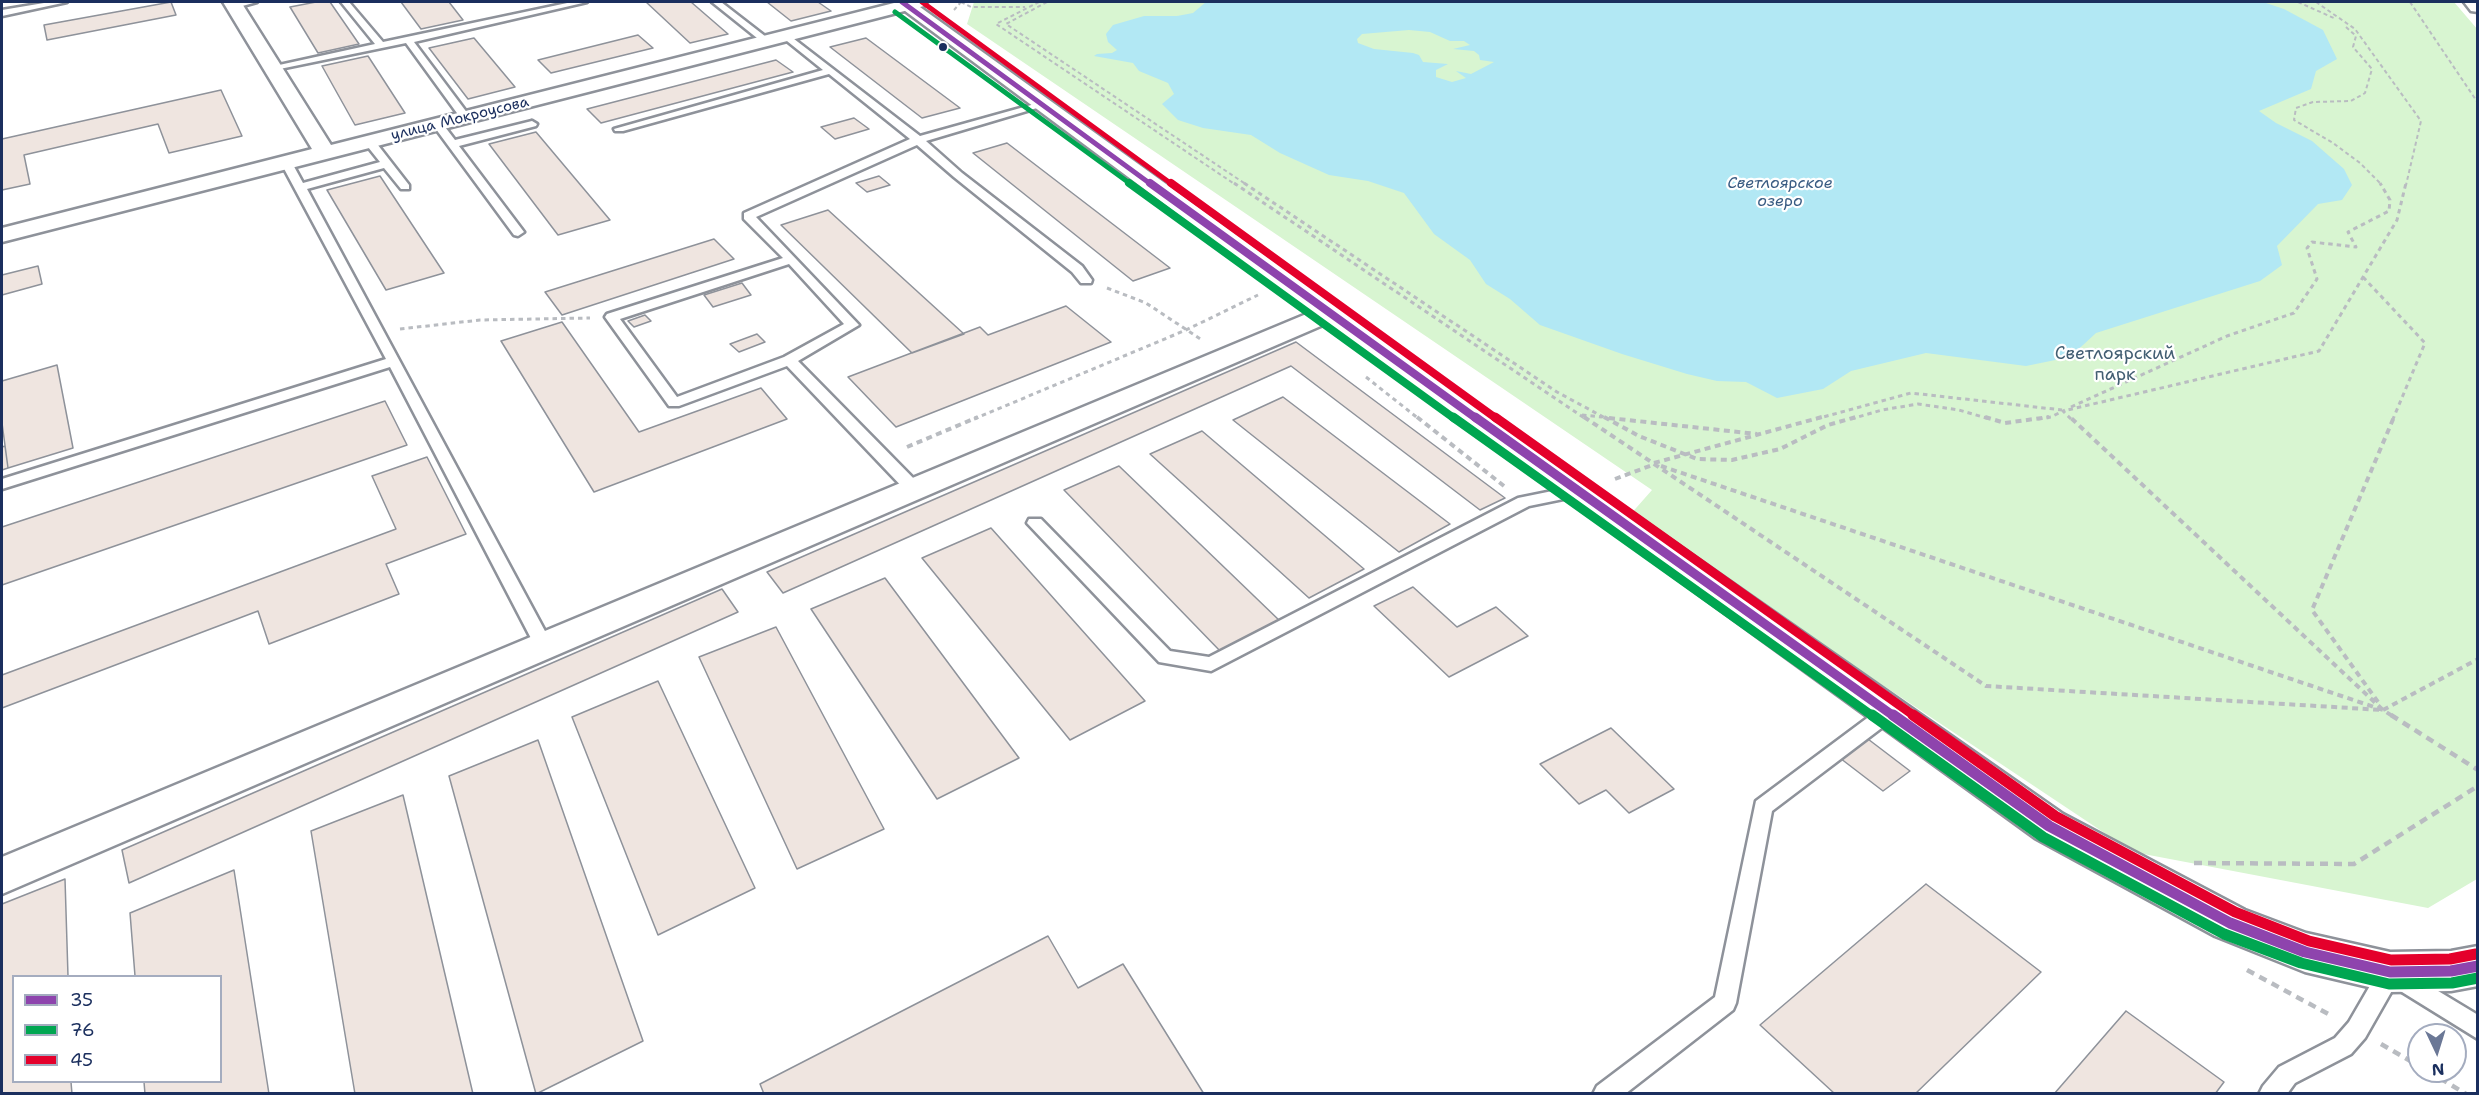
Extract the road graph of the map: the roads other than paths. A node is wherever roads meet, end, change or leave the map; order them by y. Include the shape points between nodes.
1 (62, 2) edge
2 (345, 2) edge
3 (582, 2) edge
4 (716, 2) edge
5 (909, 2) edge
6 (2473, 2) edge
7 (240, 3) edge
8 (2478, 7) edge
9 (2, 13) edge
10 (775, 38) junction
11 (408, 40) junction
12 (381, 46) junction
13 (274, 69) junction
14 (830, 71) junction
15 (1042, 105) junction
16 (466, 117) junction
17 (532, 123) dead end
18 (438, 125) junction
19 (619, 129) dead end
20 (918, 140) junction
21 (370, 142) junction
22 (452, 144) junction
23 (326, 154) junction
24 (287, 163) junction
25 (387, 164) junction
26 (300, 187) junction
27 (405, 187) dead end
28 (518, 232) dead end
29 (2, 235) edge
30 (791, 260) junction
31 (1086, 280) road end
32 (1328, 313) junction
33 (789, 360) junction
34 (394, 361) junction
35 (2, 484) edge
36 (1591, 487) junction
37 (914, 489) junction
38 (1035, 523) dead end
39 (544, 646) junction
40 (1889, 712) junction
41 (2, 876) edge
42 (2478, 966) edge
43 (2390, 972) junction
44 (2478, 1028) edge
45 (1605, 1094) edge
46 (2271, 1094) edge

1 - 9 lane
2 - 12 lane
3 - 11 lane
4 - 10 lane
5 - 10 street, улица Мокроусова
5 - 15 street
6 - 8 street
7 - 13 street
10 - 14 lane
10 - 16 street, улица Мокроусова
11 - 12 lane
11 - 16 lane
12 - 13 lane
13 - 23 street
14 - 19 lane
14 - 20 lane
15 - 20 lane
15 - 32 street
16 - 18 street, улица Мокроусова
17 - 22 lane
18 - 21 street, улица Мокроусова
18 - 22 lane
20 - 30 lane via 748,216
20 - 31 lane
21 - 23 street, улица Мокроусова
21 - 25 lane
22 - 28 lane
23 - 24 street, улица Мокроусова
24 - 26 lane
24 - 29 street, улица Мокроусова
25 - 26 lane
25 - 27 lane
26 - 34 lane
30 - 33 lane via 852,325
30 - 33 lane via 612,317 674,403
32 - 36 street
32 - 37 street
33 - 37 lane
34 - 35 lane
34 - 39 lane
36 - 38 lane via 1524,502 1211,663 1165,657
36 - 40 street
37 - 39 street
39 - 41 street
40 - 43 street via 2049,826 2230,923 2305,952
40 - 45 lane via 1763,807 1725,1003
42 - 43 street via 2451,971
43 - 44 lane
43 - 46 lane via 2357,1030 2343,1046 2287,1075

